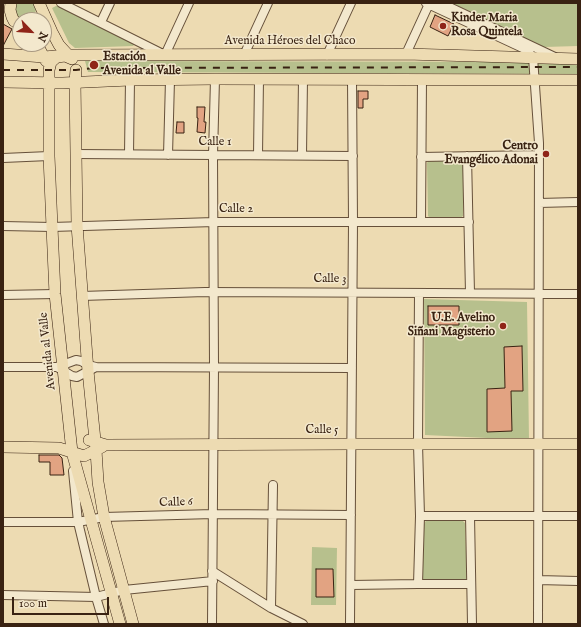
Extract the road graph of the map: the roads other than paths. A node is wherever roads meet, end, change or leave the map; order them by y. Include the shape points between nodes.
1 (11, 3) edge
2 (61, 3) edge
3 (110, 3) edge
4 (189, 3) edge
5 (268, 3) edge
6 (351, 3) edge
7 (441, 3) edge
8 (427, 4) edge
9 (40, 5) edge
10 (12, 17) edge
11 (101, 22) junction
12 (41, 52) edge
13 (3, 54) edge
14 (406, 54) junction
15 (165, 55) junction
16 (244, 55) junction
17 (327, 55) junction
18 (44, 57) junction
19 (67, 57) junction
20 (533, 57) junction
21 (557, 58) junction
22 (578, 59) edge
23 (49, 70) junction
24 (76, 70) junction
25 (259, 78) junction
26 (303, 78) junction
27 (215, 79) junction
28 (352, 79) junction
29 (422, 79) junction
30 (130, 80) junction
31 (170, 80) junction
32 (578, 80) edge
33 (535, 81) junction
34 (3, 82) edge
35 (49, 82) junction
36 (75, 82) junction
37 (63, 83) junction
38 (76, 154) junction
39 (129, 154) junction
40 (168, 155) junction
41 (213, 155) junction
42 (258, 155) junction
43 (302, 155) junction
44 (539, 155) junction
45 (50, 156) junction
46 (353, 156) junction
47 (422, 156) junction
48 (467, 156) junction
49 (3, 158) edge
50 (578, 202) edge
51 (539, 203) junction
52 (214, 222) junction
53 (353, 222) junction
54 (421, 222) junction
55 (469, 222) junction
56 (77, 225) junction
57 (3, 226) edge
58 (52, 227) junction
59 (214, 292) junction
60 (353, 292) junction
61 (419, 293) junction
62 (470, 293) junction
63 (55, 294) junction
64 (539, 294) junction
65 (578, 294) edge
66 (3, 295) edge
67 (82, 296) junction
68 (73, 361) junction
69 (3, 367) edge
70 (214, 367) junction
71 (88, 368) junction
72 (352, 368) junction
73 (63, 369) junction
74 (352, 444) junction
75 (418, 444) junction
76 (578, 444) edge
77 (213, 445) junction
78 (539, 445) junction
79 (86, 446) junction
80 (3, 447) edge
81 (273, 485) dead end
82 (213, 514) junction
83 (273, 514) junction
84 (351, 515) junction
85 (420, 516) junction
86 (470, 516) junction
87 (538, 516) junction
88 (578, 516) edge
89 (104, 518) junction
90 (91, 520) junction
91 (3, 522) edge
92 (78, 522) junction
93 (212, 571) junction
94 (538, 580) junction
95 (578, 580) edge
96 (213, 581) junction
97 (418, 584) junction
98 (472, 584) junction
99 (351, 585) junction
100 (124, 590) junction
101 (111, 593) junction
102 (3, 595) edge
103 (96, 597) junction
104 (272, 608) junction
105 (104, 624) edge
106 (120, 624) edge
107 (133, 624) edge
108 (212, 624) edge
109 (303, 624) edge
110 (350, 624) edge
111 (472, 624) edge
112 (538, 624) edge

1 - 10 main road
2 - 11 street
3 - 11 street
4 - 15 street
5 - 16 street
6 - 17 street
7 - 21 street
8 - 14 street
8 - 20 street via 527,50
9 - 19 main road
11 - 15 street
12 - 18 main road
13 - 18 main road, Avenida Héroes del Chaco
14 - 17 main road, Avenida Héroes del Chaco
14 - 20 main road, Avenida Héroes del Chaco
15 - 16 main road, Avenida Héroes del Chaco
15 - 19 main road, Avenida Héroes del Chaco
16 - 17 main road, Avenida Héroes del Chaco
18 - 19 main road, Avenida Héroes del Chaco
18 - 23 main road
19 - 23 main road via 54,59
19 - 24 main road via 76,66
20 - 21 main road, Avenida Héroes del Chaco
20 - 33 street
21 - 22 main road, Avenida Héroes del Chaco
23 - 35 main road, Avenida al Valle
23 - 37 main road via 55,80
24 - 36 main road, Avenida al Valle
24 - 37 main road via 73,77
25 - 26 main road
25 - 27 main road
25 - 42 street
26 - 28 main road
26 - 43 street
27 - 31 main road
27 - 41 street
28 - 29 main road
28 - 46 street
29 - 33 main road
29 - 47 street
30 - 31 main road
30 - 36 main road
30 - 39 street
31 - 40 street
32 - 33 main road
33 - 44 street
34 - 35 main road
35 - 37 main road
35 - 45 main road, Avenida al Valle
36 - 37 main road
36 - 38 main road, Avenida al Valle
38 - 39 street, Calle 1
38 - 56 main road, Avenida al Valle
39 - 40 street, Calle 1
40 - 41 street, Calle 1
41 - 42 street, Calle 1
41 - 52 street
42 - 43 street, Calle 1
43 - 46 street, Calle 1
44 - 48 street
44 - 51 street
45 - 49 street
45 - 58 main road, Avenida al Valle
46 - 53 street
47 - 48 street
47 - 54 street
48 - 55 street
50 - 51 street
51 - 64 street
52 - 53 street, Calle 2
52 - 56 street, Calle 2
52 - 59 street
53 - 54 street, Calle 2
53 - 60 street
54 - 55 street, Calle 2
55 - 62 street
56 - 58 street, Calle 2
56 - 67 main road, Avenida al Valle
57 - 58 street, Calle 2
58 - 63 main road, Avenida al Valle
59 - 60 street, Calle 3
59 - 67 street, Calle 3
59 - 70 street
60 - 61 street, Calle 3
60 - 72 street
61 - 62 street, Calle 3
61 - 75 street
62 - 64 street, Calle 3
63 - 66 street
63 - 73 main road, Avenida al Valle
64 - 65 street, Calle 3
64 - 78 street
67 - 71 main road, Avenida al Valle
68 - 71 street via 79,360
68 - 73 street
68 - 73 street via 69,364 68,370
69 - 73 street
70 - 71 street
70 - 72 street
70 - 77 street
71 - 73 street via 77,377
71 - 79 main road, Avenida al Valle
72 - 74 street
73 - 79 main road, Avenida al Valle
74 - 75 main road, Calle 5
74 - 77 main road, Calle 5
74 - 84 street
75 - 78 main road, Calle 5
75 - 85 street
76 - 78 main road, Calle 5
77 - 79 main road, Calle 5
77 - 82 street
78 - 87 street
79 - 80 main road
79 - 89 main road, Avenida al Valle via 98,482
79 - 90 main road, Avenida al Valle
79 - 92 street
81 - 83 street
82 - 83 street, Calle 6
82 - 89 street, Calle 6
82 - 93 street
83 - 84 street, Calle 6
83 - 104 street
84 - 99 street
85 - 86 street
85 - 97 street
86 - 87 street
86 - 98 street
87 - 88 street
87 - 94 street
89 - 90 street, Calle 6
89 - 100 main road, Avenida al Valle
90 - 92 street, Calle 6
90 - 101 main road, Avenida al Valle
91 - 92 street, Calle 6
92 - 103 street
93 - 96 street
93 - 104 street
94 - 95 street
94 - 112 street
96 - 100 street
96 - 108 street
97 - 98 street
97 - 99 street
98 - 111 street
99 - 110 street
100 - 101 street
100 - 107 main road, Avenida al Valle
101 - 103 street
101 - 106 main road, Avenida al Valle
102 - 103 street
103 - 105 street
104 - 109 street

